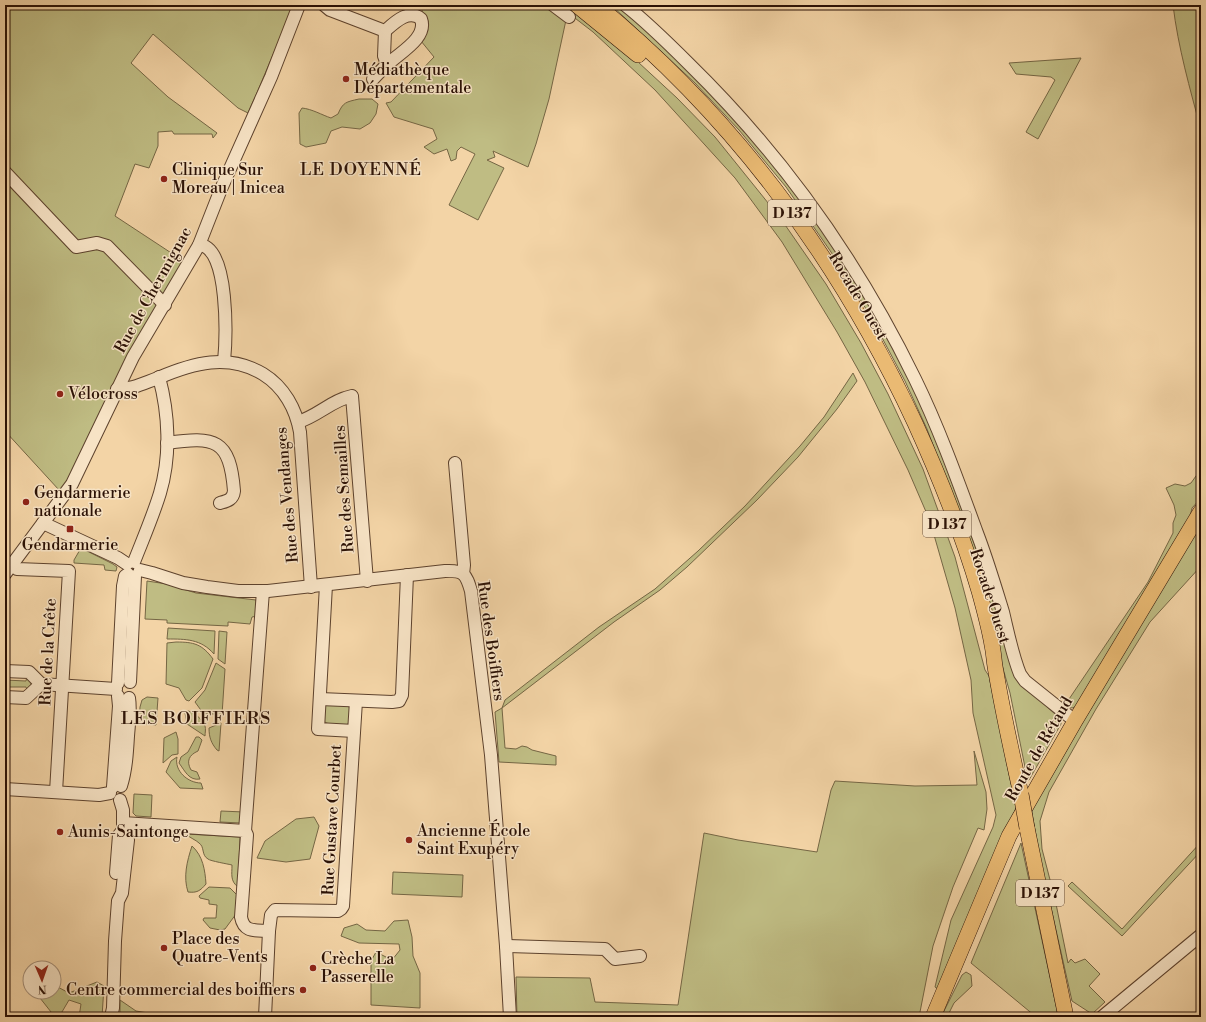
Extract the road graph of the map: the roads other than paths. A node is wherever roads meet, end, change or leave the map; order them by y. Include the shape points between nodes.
1 (299, 5) edge
2 (324, 5) edge
3 (553, 5) edge
4 (585, 5) edge
5 (597, 5) edge
6 (625, 5) edge
7 (573, 11) edge
8 (385, 31) junction
9 (638, 54) junction
10 (387, 64) junction
11 (373, 79) dead end
12 (5, 172) edge
13 (200, 245) junction
14 (165, 305) junction
15 (224, 362) junction
16 (159, 377) junction
17 (117, 389) junction
18 (298, 422) junction
19 (167, 443) junction
20 (455, 463) dead end
21 (220, 503) dead end
22 (1201, 511) edge
23 (43, 523) junction
24 (9, 569) edge
25 (133, 569) junction
26 (463, 574) junction
27 (407, 575) junction
28 (367, 581) junction
29 (326, 585) junction
30 (311, 587) junction
31 (263, 591) junction
32 (5, 671) edge
33 (995, 672) junction
34 (42, 684) junction
35 (62, 686) junction
36 (122, 689) junction
37 (5, 697) edge
38 (320, 699) junction
39 (356, 701) junction
40 (1075, 721) junction
41 (354, 731) junction
42 (5, 789) edge
43 (56, 792) junction
44 (116, 792) junction
45 (123, 826) junction
46 (245, 831) junction
47 (268, 931) junction
48 (1201, 935) edge
49 (506, 946) junction
50 (640, 956) dead end
51 (111, 1017) edge
52 (265, 1017) edge
53 (510, 1017) edge
54 (933, 1017) edge
55 (1066, 1017) edge
56 (1102, 1017) edge

1 - 13 street, Rue de Chermignac
2 - 8 street via 330,10
3 - 7 street
4 - 9 main road, Rocade Ouest / D 137
5 - 33 main road, Rocade Ouest / D 137 via 693,93 726,130 787,206 847,294 901,394 948,498 978,590 992,644
6 - 40 street via 664,39 731,107 792,180 856,270 906,361 937,427 991,570 1020,674 1025,681
7 - 9 highway
8 - 10 street via 384,56
8 - 10 street via 406,16 418,17 422,23 417,39
9 - 33 main road, Rocade Ouest / D 137 via 705,119 779,208 813,256 856,327 886,382 939,499
10 - 11 street
12 - 14 street via 76,247 97,243 107,246
13 - 14 street, Rue de Chermignac
13 - 15 street via 211,251 222,280 226,316
14 - 17 street, Rue de Chermignac
15 - 16 street, Rue des Vendanges via 193,366
15 - 18 street, Rue des Vendanges via 245,365 269,378 286,395
16 - 17 street, Rue des Vendanges via 133,388
16 - 19 street via 166,416
17 - 23 street, Rue de Chermignac via 72,484
18 - 28 street, Rue des Semailles via 340,399 352,396
18 - 30 street, Rue des Vendanges
19 - 21 street via 202,440 210,441 222,448 228,457 234,491 230,500
19 - 25 street via 160,492
20 - 26 street
22 - 40 main road, Route de Rétaud
23 - 24 street, Rue de Chermignac
23 - 25 street, Rue des Boiffiers via 118,558
24 - 35 street, Rue de la Crête via 69,571
25 - 31 street, Rue des Boiffiers via 207,587
25 - 36 street
26 - 27 street, Rue des Boiffiers via 459,571 450,571
26 - 49 street, Rue des Boiffiers via 471,591 491,755
27 - 28 street, Rue des Boiffiers
27 - 39 street via 401,698 397,702
28 - 29 street, Rue des Boiffiers
29 - 30 street, Rue des Boiffiers
29 - 38 street
30 - 31 street, Rue des Boiffiers
31 - 46 street
32 - 34 street via 29,672
33 - 55 main road, Rocade Ouest / D 137, bridge
34 - 35 street
34 - 37 street via 26,698
35 - 36 street
35 - 43 street, Rue de la Crête
36 - 44 street via 119,706
38 - 39 street
38 - 41 street via 318,729
39 - 41 street, Rue Gustave Courbet
40 - 54 main road, Route de Rétaud via 1009,836
41 - 47 street, Rue Gustave Courbet via 343,906 338,911 275,910 271,915
42 - 43 street
43 - 44 street via 98,795
44 - 45 street via 123,810
45 - 46 street
45 - 51 street via 128,840 122,894 118,901
46 - 47 street via 247,835 242,923 251,930
47 - 52 street, Rue Gustave Courbet
48 - 56 street
49 - 50 street via 605,949 615,959
49 - 53 street, Rue des Boiffiers

